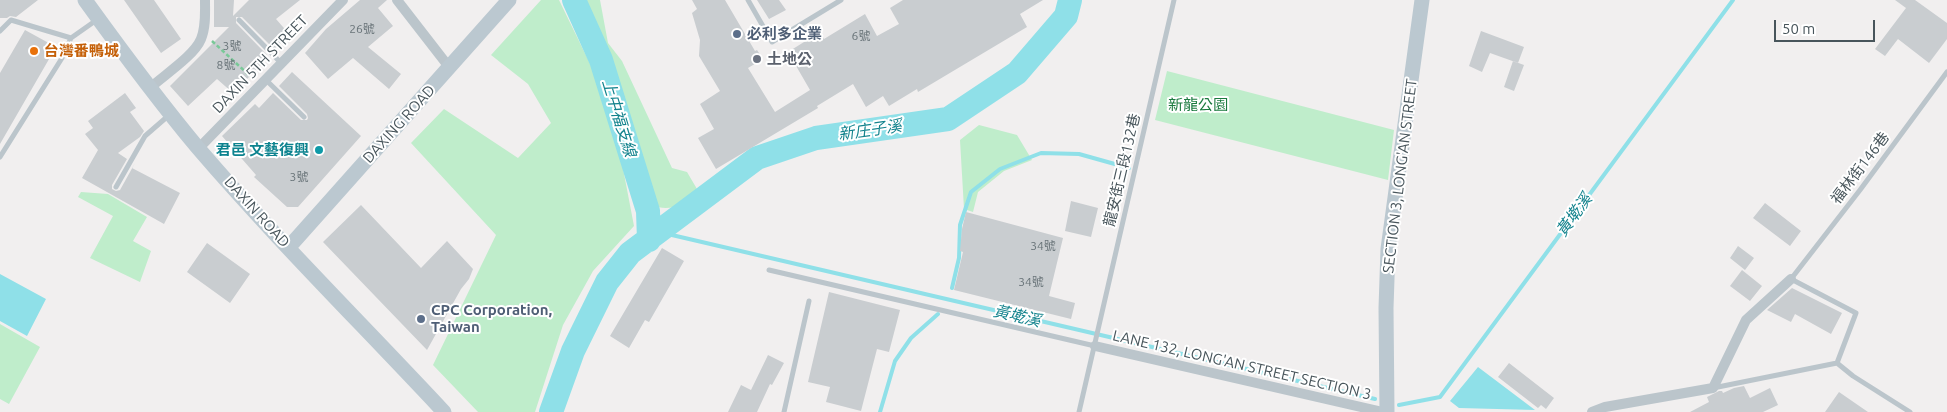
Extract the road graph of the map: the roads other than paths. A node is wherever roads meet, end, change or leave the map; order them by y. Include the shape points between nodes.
1 (85, 0) edge
2 (205, 0) edge
3 (343, 0) edge
4 (397, 0) edge
5 (509, 0) edge
6 (748, 0) edge
7 (841, 0) edge
8 (1174, 0) edge
9 (1422, 0) edge
10 (99, 19) junction
11 (239, 20) dead end
12 (0, 31) edge
13 (72, 38) junction
14 (282, 63) junction
15 (449, 67) junction
16 (1947, 72) edge
17 (265, 80) junction
18 (150, 88) junction
19 (171, 114) junction
20 (304, 117) dead end
21 (199, 148) junction
22 (0, 157) edge
23 (116, 187) dead end
24 (289, 247) junction
25 (769, 270) dead end
26 (1791, 279) junction
27 (809, 301) dead end
28 (1095, 346) junction
29 (1837, 363) junction
30 (1713, 388) junction
31 (444, 412) edge
32 (784, 412) edge
33 (1079, 412) edge
34 (1383, 412) edge
35 (1387, 412) edge
36 (1592, 412) edge
37 (1910, 412) edge

1 - 10 street, DAXIN ROAD
2 - 18 street via 200,40
3 - 14 street, DAXIN 5TH STREET
4 - 15 street
5 - 15 street, DAXING ROAD
6 - 7 lane via 772,42
8 - 28 lane, 龍安街三段132巷
9 - 35 street, SECTION 3, LONG'AN STREET via 1388,250
10 - 13 lane
10 - 18 street, DAXIN ROAD
11 - 14 lane
12 - 13 lane via 11,20
13 - 22 lane
14 - 17 street, DAXIN 5TH STREET
15 - 24 street, DAXING ROAD
16 - 26 lane, 福林街146巷
17 - 20 lane
17 - 21 street, DAXIN 5TH STREET
18 - 19 street, DAXIN ROAD
19 - 21 street, DAXIN ROAD
19 - 23 lane via 145,136
21 - 24 street, DAXIN ROAD
24 - 31 street, DAXIN ROAD
25 - 28 lane
26 - 29 lane via 1856,314
26 - 30 street via 1746,320
27 - 32 lane
28 - 33 lane, 龍安街三段132巷
28 - 34 street, LANE 132, LONG'AN STREET SECTION 3
29 - 30 lane
29 - 37 lane
30 - 36 street

